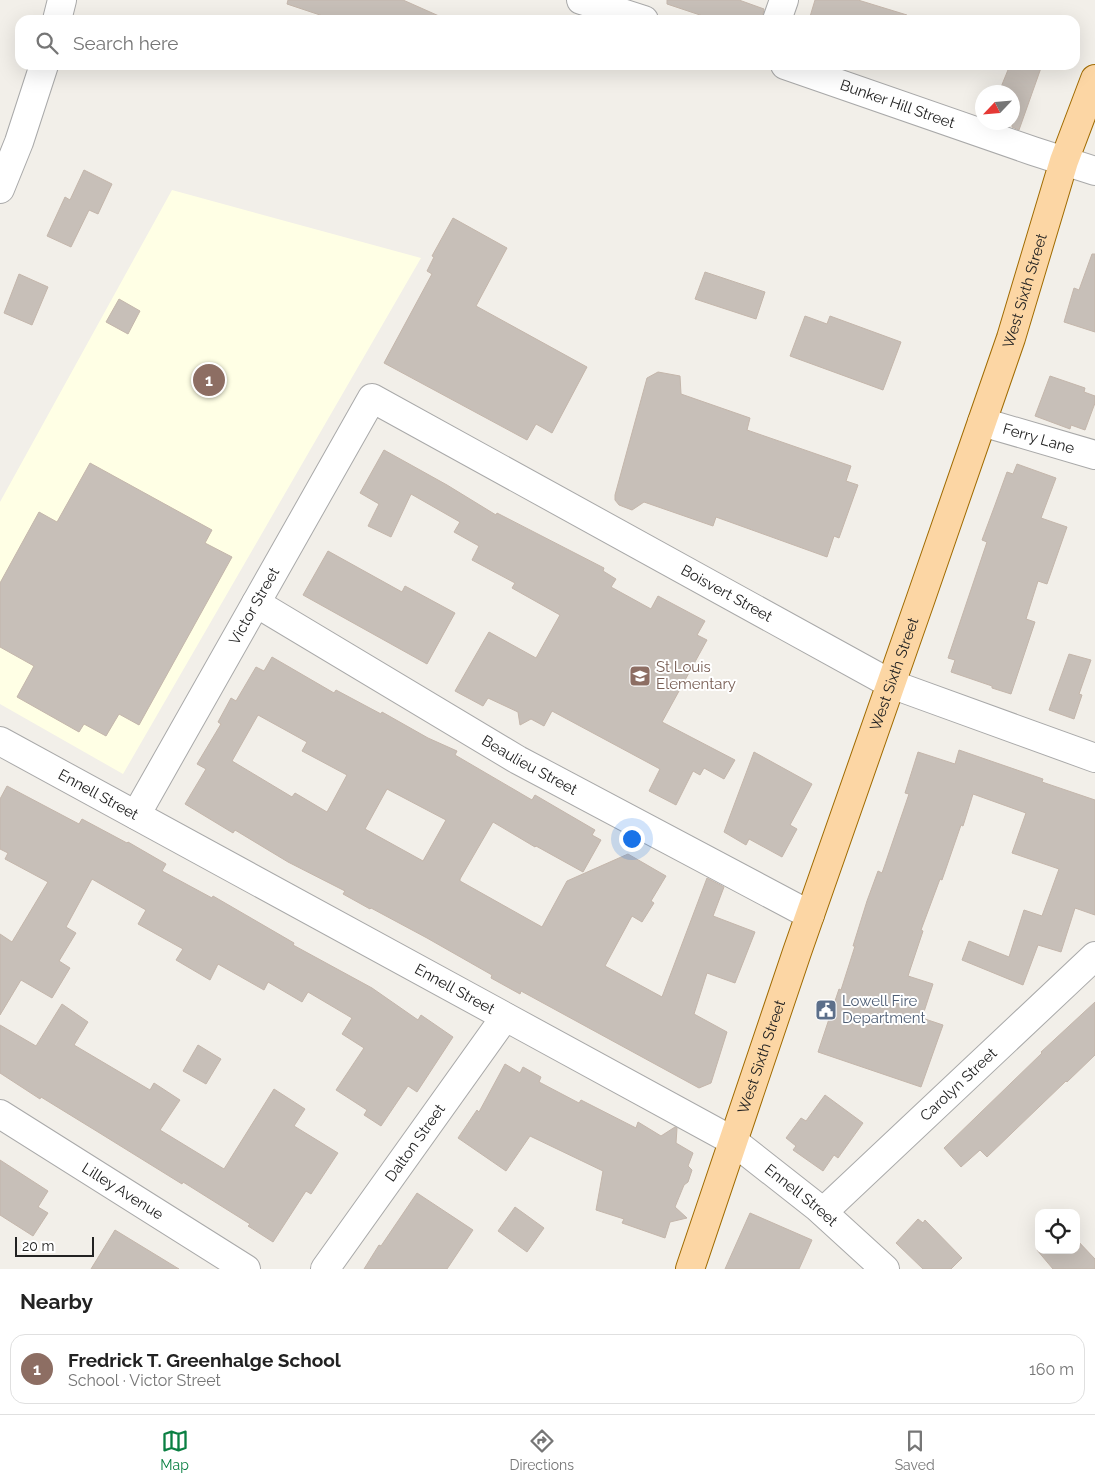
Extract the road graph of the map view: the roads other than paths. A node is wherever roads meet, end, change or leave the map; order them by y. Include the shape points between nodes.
1 (62, 0) edge
2 (580, 0) edge
3 (784, 0) edge
4 (58, 15) edge
5 (628, 15) edge
6 (779, 15) edge
7 (42, 70) edge
8 (800, 70) edge
9 (1095, 79) edge
10 (1064, 161) junction
11 (1095, 171) edge
12 (0, 189) edge
13 (372, 398) joint
14 (982, 422) junction
15 (1095, 455) edge
16 (256, 604) junction
17 (891, 684) junction
18 (0, 741) edge
19 (1095, 758) edge
20 (136, 815) junction
21 (810, 915) junction
22 (1095, 956) edge
23 (505, 1016) junction
24 (0, 1114) edge
25 (733, 1141) junction
26 (823, 1212) junction
27 (246, 1269) edge
28 (325, 1269) edge
29 (690, 1269) edge
30 (885, 1269) edge

1 - 4 street
2 - 5 street
3 - 6 street
7 - 12 street
8 - 10 street, Bunker Hill Street
9 - 10 main road, West Sixth Street
10 - 11 street, Bunker Hill Street
10 - 14 main road, West Sixth Street
13 - 16 street, Victor Street
13 - 17 street, Boisvert Street
14 - 15 street, Ferry Lane
14 - 17 main road, West Sixth Street
16 - 20 street, Victor Street
16 - 21 street, Beaulieu Street via 518,760
17 - 19 street, Boisvert Street
17 - 21 main road, West Sixth Street
18 - 20 street, Ennell Street
20 - 23 street, Ennell Street
21 - 25 main road, West Sixth Street
22 - 26 street, Carolyn Street
23 - 25 street, Ennell Street
23 - 28 street, Dalton Street
24 - 27 street, Lilley Avenue
25 - 26 street, Ennell Street
25 - 29 main road, West Sixth Street
26 - 30 street, Ennell Street

